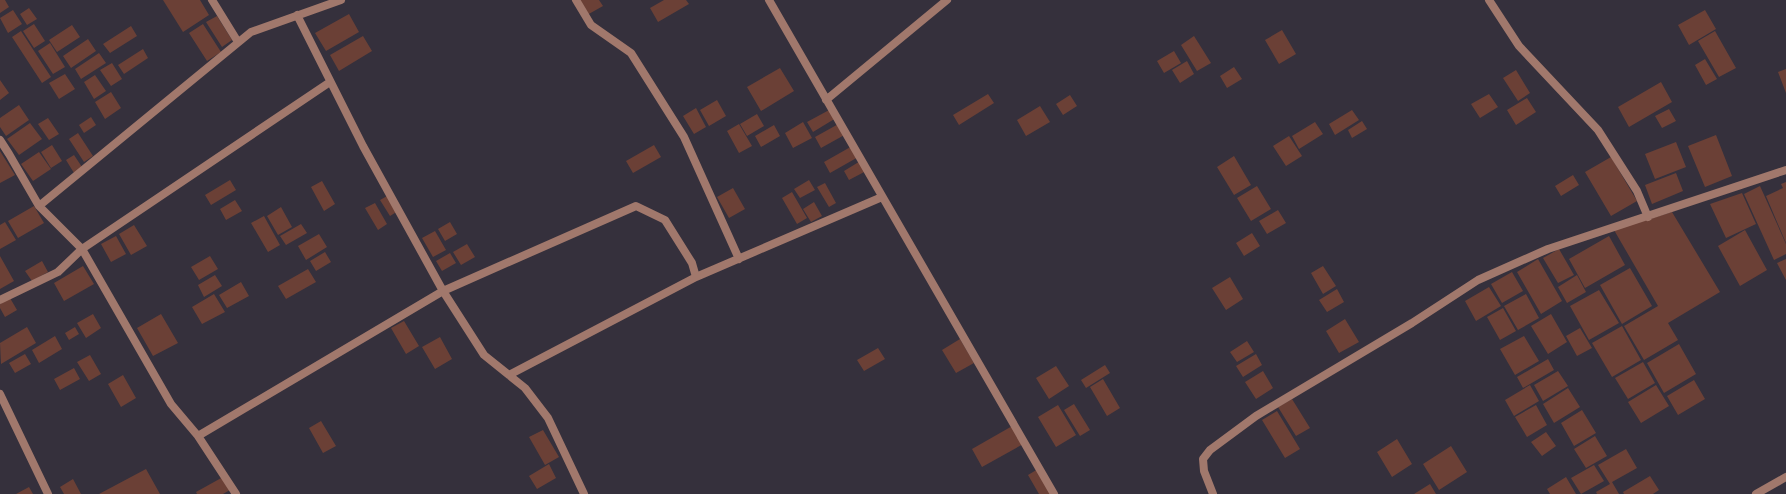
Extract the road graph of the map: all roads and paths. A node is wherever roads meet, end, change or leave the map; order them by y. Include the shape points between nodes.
1 (212, 0) edge
2 (341, 0) edge
3 (576, 0) edge
4 (769, 0) edge
5 (947, 0) edge
6 (1489, 0) edge
7 (297, 15) junction
8 (238, 42) junction
9 (330, 82) junction
10 (826, 100) junction
11 (0, 140) edge
12 (1786, 170) edge
13 (882, 197) junction
14 (39, 206) junction
15 (1648, 217) junction
16 (82, 249) junction
17 (739, 259) junction
18 (696, 277) junction
19 (443, 291) junction
20 (0, 300) edge
21 (509, 375) junction
22 (0, 394) edge
23 (198, 436) junction
24 (1786, 477) edge
25 (48, 494) edge
26 (236, 494) edge
27 (584, 494) edge
28 (1054, 494) edge
29 (1213, 494) edge
30 (1756, 494) edge

1 - 8 street
2 - 7 street
3 - 17 street via 591,25 631,53 680,131
4 - 10 street
5 - 10 street
6 - 15 street via 1520,46 1598,130 1637,191
7 - 8 street via 251,32
7 - 9 street
8 - 14 street
9 - 16 street
9 - 19 street
10 - 13 street
11 - 14 street
12 - 15 street
13 - 17 street
13 - 28 street
14 - 16 street
15 - 29 street via 1548,250 1478,280 1412,323 1256,416 1210,450 1203,459 1204,471
16 - 20 street via 58,272
16 - 23 street via 171,404
17 - 18 street
18 - 19 street via 692,263 665,220 636,206
18 - 21 street
19 - 21 street via 484,356
19 - 23 street
21 - 27 street via 525,388 548,418
22 - 25 street
23 - 26 street
24 - 30 street

